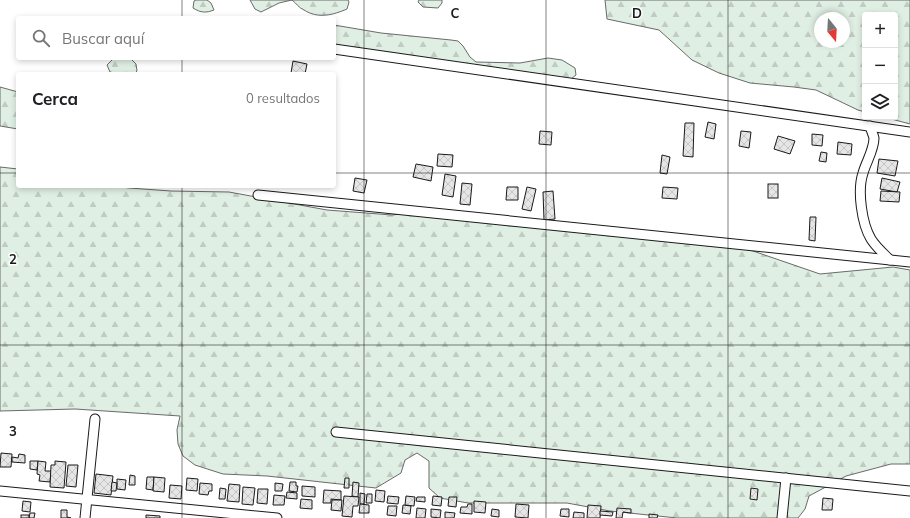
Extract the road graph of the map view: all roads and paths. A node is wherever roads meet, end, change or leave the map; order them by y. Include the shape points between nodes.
1 (336, 49) edge
2 (870, 126) junction
3 (910, 132) edge
4 (258, 196) dead end
5 (890, 260) junction
6 (910, 262) edge
7 (95, 419) dead end
8 (336, 432) dead end
9 (786, 478) junction
10 (0, 491) edge
11 (910, 491) edge
12 (87, 500) junction
13 (85, 518) edge
14 (277, 518) edge
15 (782, 518) edge

1 - 2 street
2 - 3 street
2 - 5 street via 874,137 862,175 862,214 870,239
4 - 5 street
5 - 6 street
7 - 12 street
8 - 9 street
9 - 11 street
9 - 15 street
10 - 12 street
12 - 13 street
12 - 14 street

